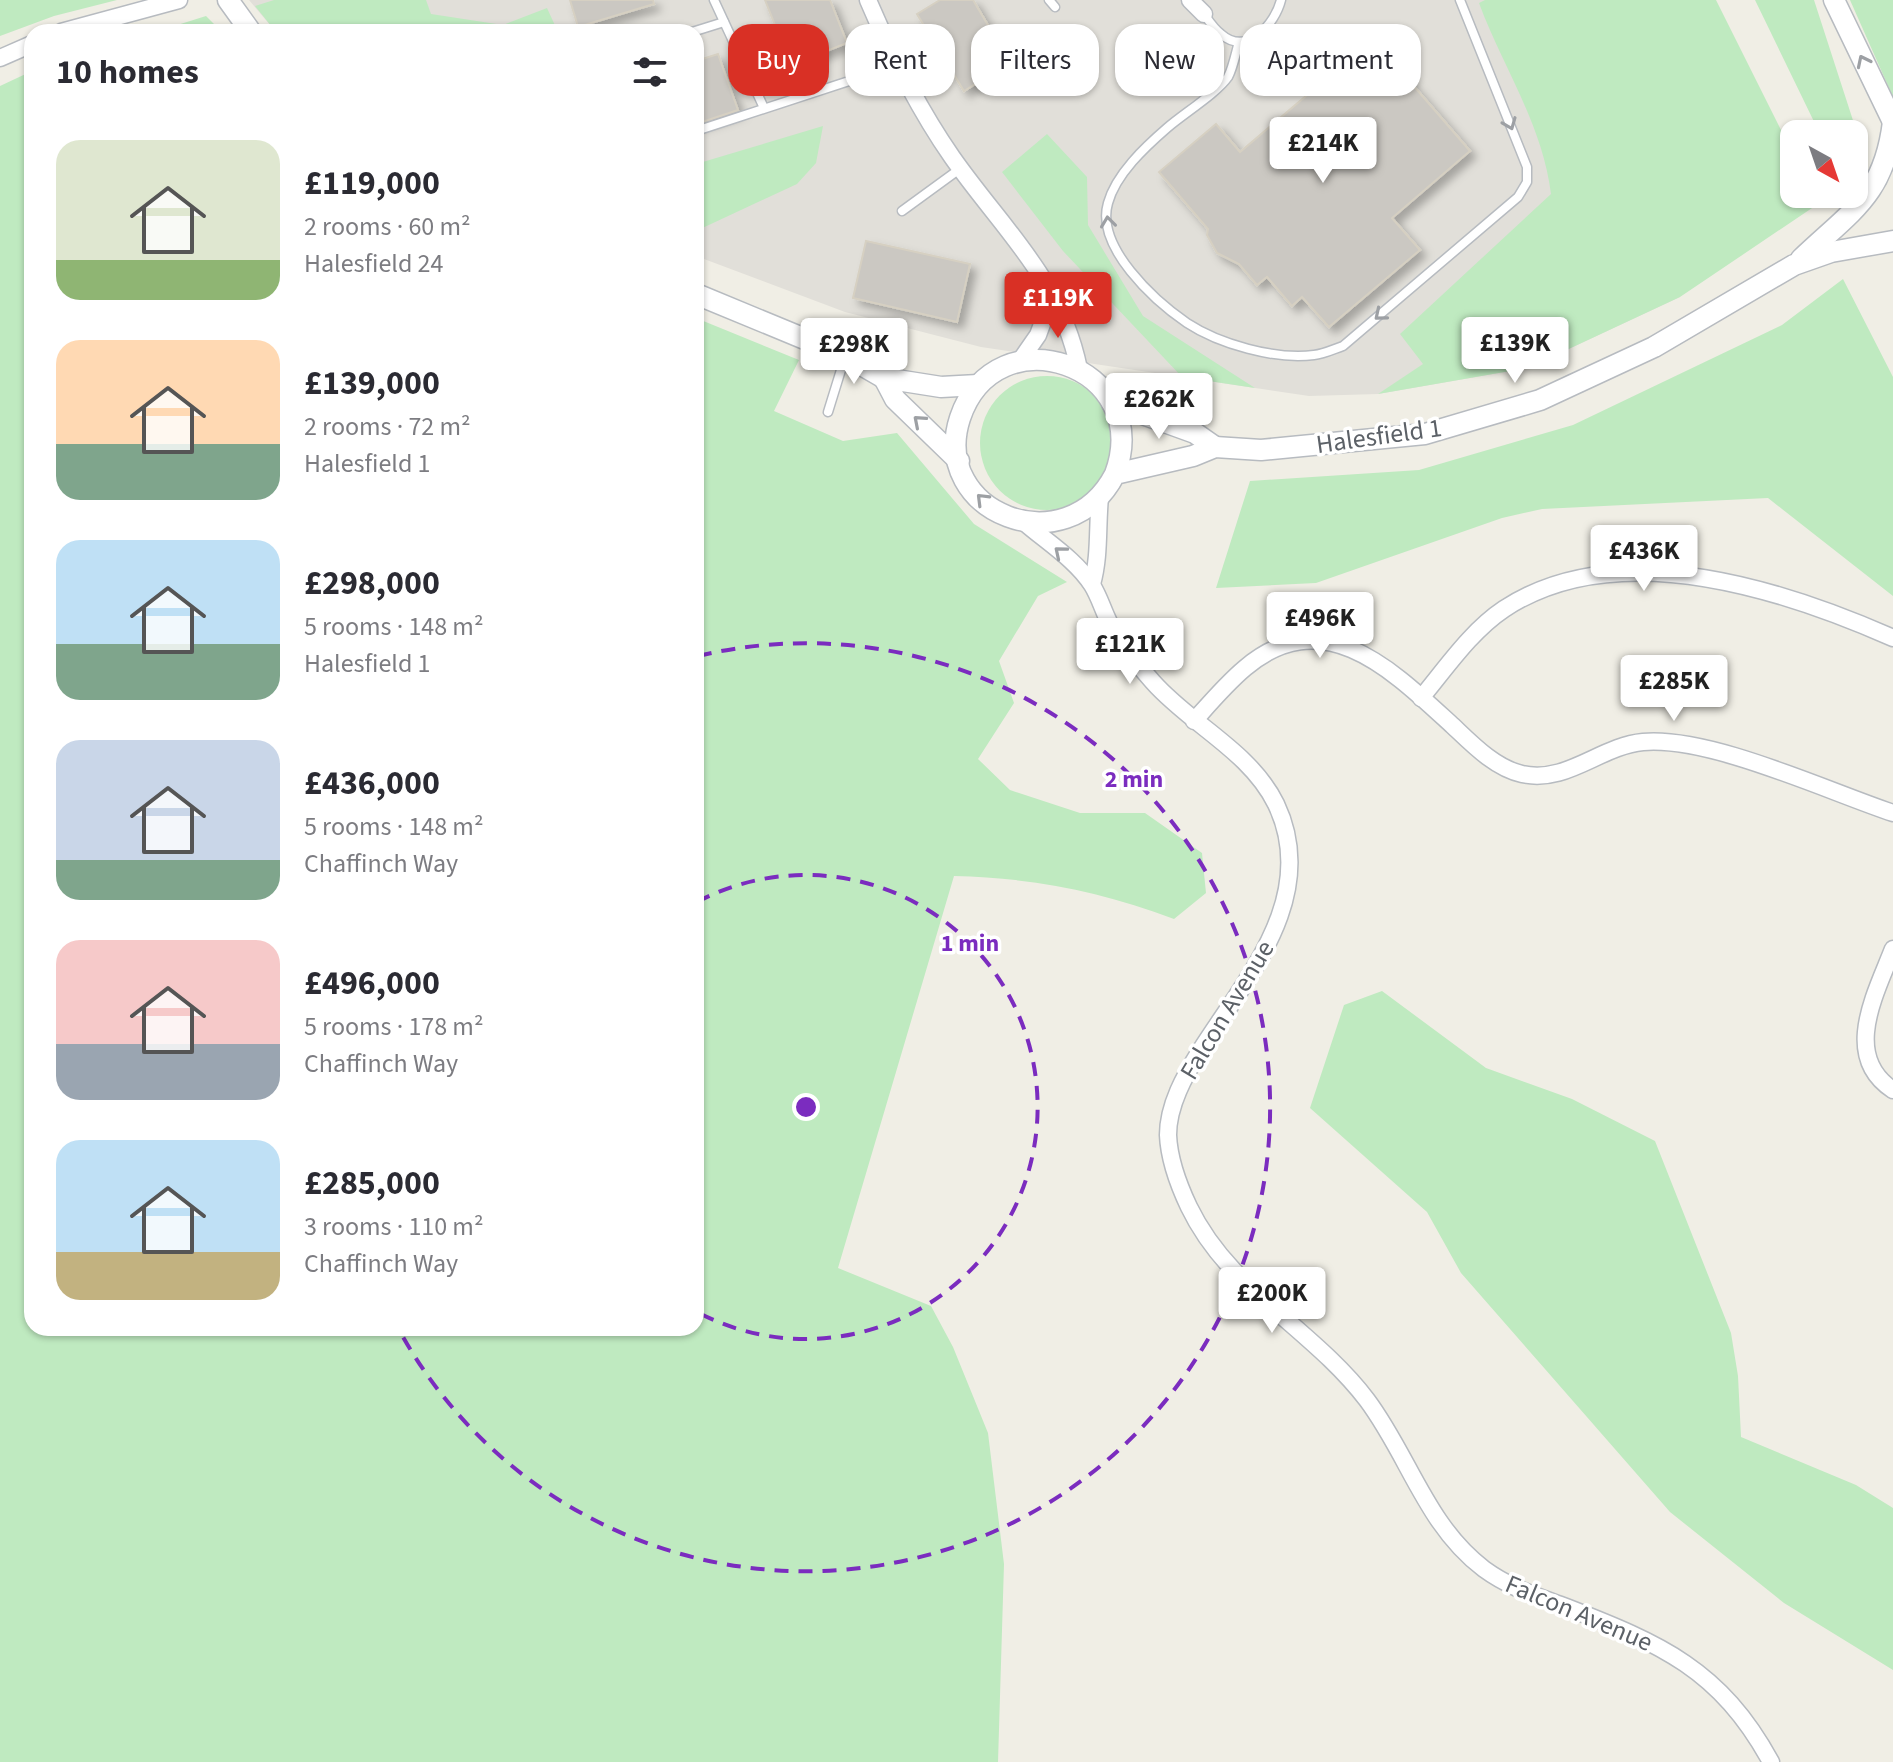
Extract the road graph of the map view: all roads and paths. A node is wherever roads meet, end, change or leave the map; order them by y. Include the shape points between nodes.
1 (179, 0) edge
2 (228, 0) edge
3 (714, 0) edge
4 (868, 0) edge
5 (1190, 0) edge
6 (1281, 0) edge
7 (1460, 0) edge
8 (1834, 0) edge
9 (1204, 14) joint
10 (724, 22) junction
11 (90, 24) edge
12 (245, 24) edge
13 (879, 24) edge
14 (704, 28) edge
15 (1239, 42) junction
16 (24, 48) edge
17 (0, 58) edge
18 (845, 82) edge
19 (917, 96) edge
20 (764, 108) junction
21 (1893, 122) edge
22 (704, 128) edge
23 (962, 168) junction
24 (902, 211) dead end
25 (1888, 241) edge
26 (1794, 265) junction
27 (1053, 294) junction
28 (704, 297) edge
29 (846, 356) junction
30 (1020, 361) junction
31 (1079, 369) junction
32 (884, 378) junction
33 (978, 385) junction
34 (1112, 403) junction
35 (828, 412) dead end
36 (1215, 447) junction
37 (959, 461) junction
38 (1115, 474) junction
39 (1100, 497) junction
40 (1025, 523) junction
41 (1092, 584) junction
42 (1893, 638) edge
43 (1421, 698) junction
44 (1194, 721) junction
45 (1893, 813) edge
46 (1893, 949) edge
47 (1893, 1090) edge
48 (1771, 1762) edge

1 - 11 street
2 - 12 street
3 - 10 lane
4 - 13 street
5 - 9 street
6 - 15 lane via 1268,28
7 -> 15 lane via 1527,167 1527,182 1504,210 1343,346 1314,356 1230,345 1200,331 1142,285 1109,235 1106,206 1116,182 1162,132 1227,77
21 -> 8 street
9 - 15 lane via 1222,36
10 - 14 lane
10 - 20 lane
16 - 17 street
18 - 20 lane
19 - 23 street
20 - 22 lane
21 - 26 street, Halesfield 1 via 1880,178 1858,207
23 - 24 lane
23 - 27 street
25 - 26 street, Halesfield 1
26 - 36 street, Halesfield 1 via 1654,347 1540,400 1425,434 1261,450
27 - 30 street via 1038,335
27 - 31 street via 1064,312
28 - 29 street
29 - 32 street
29 - 35 lane
30 - 31 street via 1045,359
30 - 33 street
31 - 34 street, Halesfield 1
32 - 33 street via 941,387
37 -> 32 street via 895,399
33 - 37 street via 959,420
34 - 36 street, Halesfield 1 via 1195,433
34 - 38 street, Halesfield 1 via 1122,438
36 - 38 street, Halesfield 1
40 -> 37 street via 999,514 978,497
38 - 39 street, Halesfield 1
39 - 40 street, Halesfield 1 via 1066,519
39 - 41 street via 1099,561
41 -> 40 street, Falcon Avenue
41 - 44 street, Falcon Avenue via 1134,659
42 - 43 street via 1727,582 1642,573 1590,578 1537,592 1501,611
43 - 44 street via 1357,650 1335,641 1312,640 1270,651 1245,668
43 - 45 street via 1490,757 1522,774 1563,772 1643,742 1681,743
44 - 48 street, Falcon Avenue via 1238,756 1274,801 1291,872 1276,930 1194,1060 1173,1106 1170,1148 1190,1209 1244,1283 1335,1364 1368,1401 1429,1508 1466,1554 1522,1592 1643,1638 1709,1679 1747,1722
46 - 47 street via 1863,1040 1876,1076

